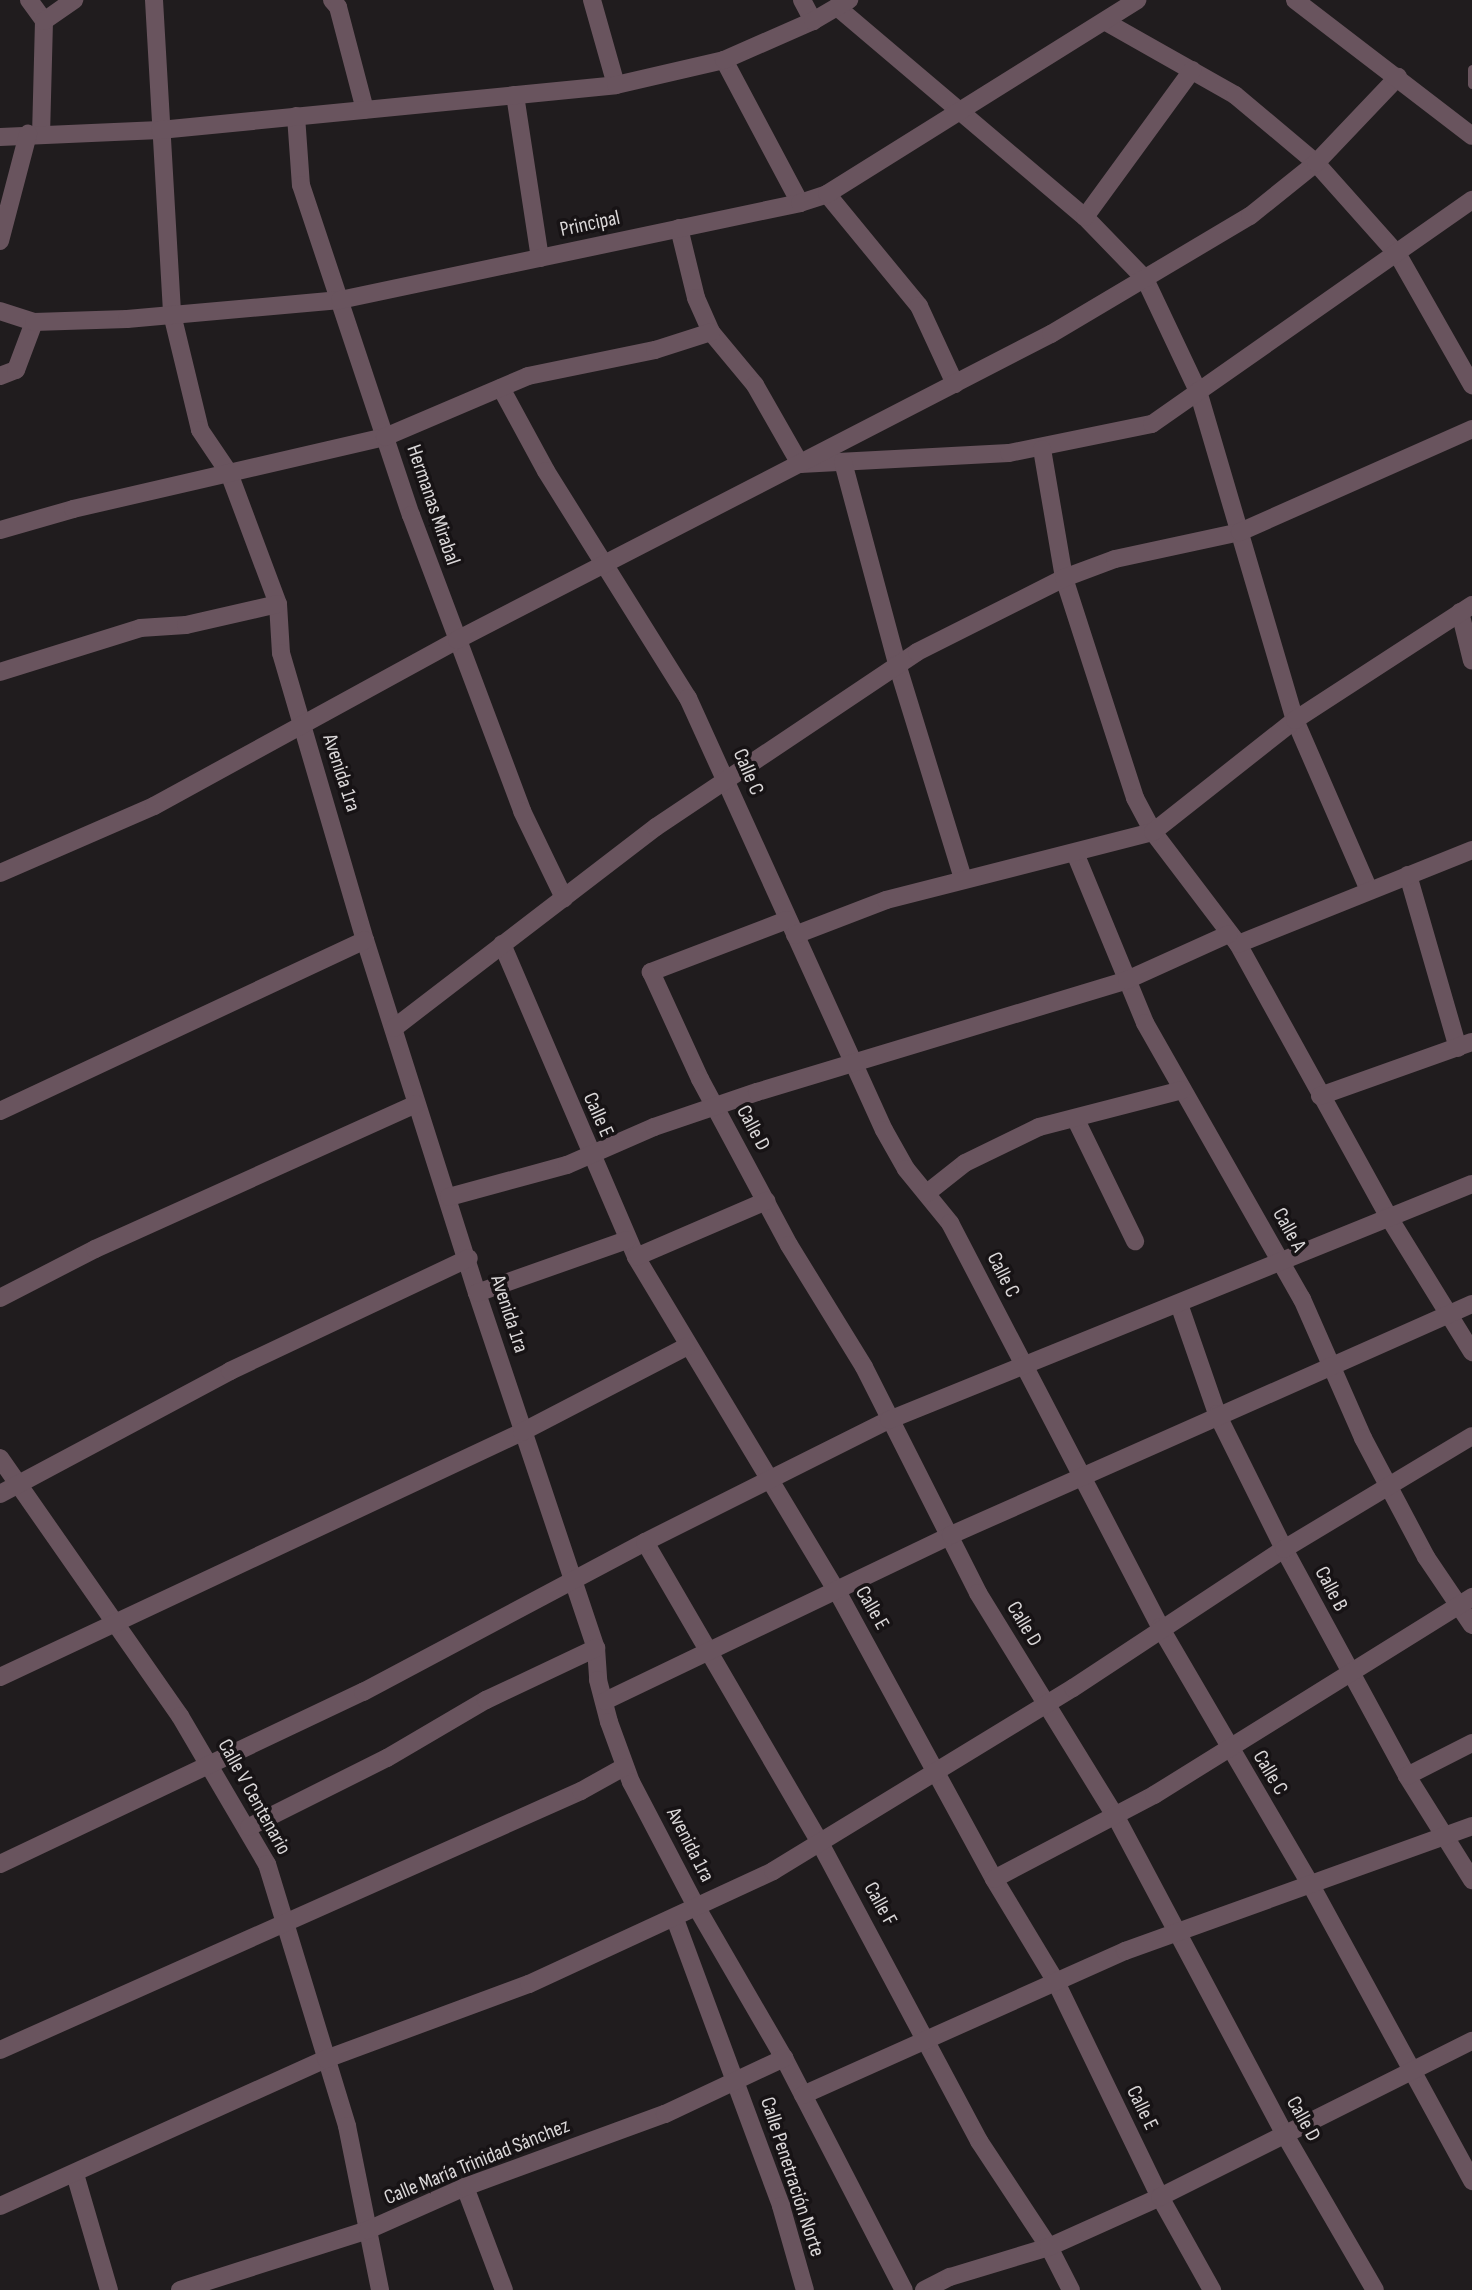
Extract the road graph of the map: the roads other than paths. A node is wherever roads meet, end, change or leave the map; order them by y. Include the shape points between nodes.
1 (29, 0) edge
2 (74, 0) edge
3 (154, 0) edge
4 (592, 0) edge
5 (802, 0) edge
6 (1137, 0) edge
7 (1295, 0) edge
8 (341, 3) edge
9 (843, 3) edge
10 (813, 21) junction
11 (44, 22) junction
12 (1106, 22) junction
13 (724, 60) junction
14 (1472, 69) edge
15 (1192, 70) junction
16 (1398, 77) junction
17 (1472, 84) edge
18 (617, 85) junction
19 (514, 95) junction
20 (365, 110) junction
21 (959, 114) junction
22 (296, 117) junction
23 (160, 130) junction
24 (34, 134) junction
25 (0, 136) edge
26 (1472, 136) edge
27 (1316, 163) junction
28 (828, 194) junction
29 (1472, 200) edge
30 (800, 203) junction
31 (1085, 217) junction
32 (679, 228) junction
33 (0, 242) edge
34 (1398, 255) junction
35 (540, 258) junction
36 (1144, 279) junction
37 (340, 300) junction
38 (0, 311) edge
39 (172, 314) junction
40 (34, 321) junction
41 (711, 332) junction
42 (8, 373) edge
43 (955, 384) junction
44 (1472, 385) edge
45 (501, 388) junction
46 (1198, 391) junction
47 (1472, 429) edge
48 (385, 437) junction
49 (1042, 449) junction
50 (843, 462) junction
51 (800, 464) junction
52 (229, 473) junction
53 (0, 530) edge
54 (1240, 532) junction
55 (606, 565) junction
56 (1064, 578) junction
57 (278, 604) junction
58 (1466, 609) edge
59 (457, 640) junction
60 (1472, 661) edge
61 (897, 664) junction
62 (0, 671) edge
63 (1295, 720) junction
64 (302, 726) junction
65 (724, 779) junction
66 (1153, 832) junction
67 (1472, 850) edge
68 (1075, 853) junction
69 (0, 873) edge
70 (1408, 875) junction
71 (963, 879) junction
72 (1369, 890) junction
73 (564, 898) junction
74 (791, 927) junction
75 (1233, 939) junction
76 (365, 940) junction
77 (502, 944) junction
78 (1127, 980) junction
79 (394, 1028) junction
80 (1465, 1045) edge
81 (855, 1066) junction
82 (1182, 1090) junction
83 (1320, 1096) junction
84 (416, 1104) junction
85 (716, 1107) junction
86 (0, 1111) edge
87 (1076, 1120) junction
88 (590, 1153) junction
89 (1472, 1184) edge
90 (927, 1193) junction
91 (449, 1197) junction
92 (766, 1200) junction
93 (1388, 1216) junction
94 (628, 1240) junction
95 (1135, 1241) dead end
96 (636, 1256) junction
97 (469, 1258) junction
98 (1280, 1260) junction
99 (477, 1293) junction
100 (0, 1298) edge
101 (1180, 1304) junction
102 (1472, 1304) edge
103 (1450, 1315) junction
104 (686, 1347) junction
105 (1472, 1352) edge
106 (1021, 1364) junction
107 (1331, 1367) junction
108 (1217, 1414) junction
109 (890, 1420) junction
110 (522, 1432) junction
111 (1472, 1436) edge
112 (0, 1458) edge
113 (1085, 1479) junction
114 (770, 1481) junction
115 (19, 1485) junction
116 (1390, 1486) junction
117 (0, 1494) edge
118 (951, 1535) junction
119 (645, 1542) junction
120 (1284, 1549) junction
121 (572, 1581) junction
122 (836, 1591) junction
123 (1466, 1601) edge
124 (114, 1621) junction
125 (1472, 1625) edge
126 (1160, 1627) junction
127 (596, 1648) junction
128 (711, 1651) junction
129 (1350, 1671) junction
130 (0, 1677) edge
131 (605, 1701) junction
132 (1046, 1703) junction
133 (1472, 1743) edge
134 (1228, 1746) junction
135 (211, 1765) junction
136 (624, 1767) junction
137 (938, 1773) junction
138 (1407, 1776) junction
139 (1116, 1817) junction
140 (1472, 1826) edge
141 (249, 1827) junction
142 (1448, 1837) junction
143 (820, 1843) junction
144 (0, 1864) edge
145 (994, 1879) junction
146 (1472, 1880) edge
147 (1312, 1887) junction
148 (697, 1908) junction
149 (675, 1919) junction
150 (287, 1921) junction
151 (1179, 1931) junction
152 (1055, 1980) junction
153 (927, 2038) junction
154 (1472, 2040) edge
155 (0, 2050) edge
156 (784, 2058) junction
157 (326, 2059) junction
158 (1410, 2071) junction
159 (736, 2080) junction
160 (803, 2095) junction
161 (1285, 2135) junction
162 (75, 2174) junction
163 (1472, 2181) edge
164 (465, 2188) junction
165 (1160, 2197) junction
166 (0, 2206) edge
167 (368, 2230) junction
168 (1049, 2247) junction
169 (110, 2290) edge
170 (180, 2290) edge
171 (380, 2290) edge
172 (504, 2290) edge
173 (805, 2290) edge
174 (904, 2290) edge
175 (924, 2290) edge
176 (1071, 2290) edge
177 (1212, 2290) edge
178 (1375, 2290) edge

1 - 11 street
2 - 11 street
3 - 23 street, Avenida 1ra
4 - 18 street
5 - 10 street
6 - 12 street, Principal
7 - 16 street
8 - 20 street
9 - 10 street
9 - 21 street
10 - 13 street
11 - 24 street
12 - 15 street
12 - 21 street, Principal
13 - 18 street
13 - 30 street
14 - 17 lane
15 - 27 street via 1235,95
15 - 31 street
16 - 26 street
16 - 27 street
18 - 19 street
19 - 20 street
19 - 35 street
20 - 22 street
21 - 28 street, Principal
21 - 31 street
22 - 23 street
22 - 37 street, Hermanas Mirabal via 301,185
23 - 24 street
23 - 39 street, Avenida 1ra
24 - 25 street
24 - 33 street
27 - 34 street
27 - 36 street via 1250,216
28 - 30 street, Principal
28 - 43 street via 919,306
29 - 34 street
30 - 32 street, Principal
31 - 36 street
32 - 35 street, Principal
32 - 41 street via 696,298
34 - 44 street
34 - 46 street
35 - 37 street, Principal
36 - 43 street
36 - 46 street
37 - 39 street, Principal
37 - 48 street, Hermanas Mirabal
38 - 40 street, Principal
39 - 40 street, Principal
39 - 52 street, Avenida 1ra via 200,430
40 - 42 street
41 - 45 street via 655,350 527,376
41 - 51 street via 755,385
43 - 51 street
45 - 48 street
45 - 55 street, Calle C
46 - 49 street via 1152,424
46 - 54 street
47 - 54 street
48 - 52 street
48 - 59 street, Hermanas Mirabal
49 - 50 street
49 - 56 street
50 - 51 street
50 - 61 street
51 - 55 street
52 - 53 street
52 - 57 street, Avenida 1ra
54 - 56 street via 1115,559
54 - 63 street
55 - 59 street
55 - 65 street, Calle C via 688,698
56 - 61 street
56 - 66 street via 1126,776
57 - 62 street via 186,625 140,628
57 - 64 street, Avenida 1ra via 281,653
58 - 60 street
58 - 63 street
59 - 64 street
59 - 73 street, Hermanas Mirabal via 522,811
61 - 65 street
61 - 71 street
63 - 66 street
63 - 72 street
64 - 69 street via 154,806
64 - 76 street, Avenida 1ra
65 - 73 street
65 - 74 street, Calle C
66 - 68 street
66 - 75 street
67 - 70 street
68 - 71 street
68 - 78 street, Calle A
70 - 72 street
70 - 80 street
71 - 74 street
72 - 75 street
73 - 77 street
74 - 81 street, Calle C
74 - 85 street, Calle D via 652,972
75 - 78 street
75 - 83 street
76 - 79 street, Avenida 1ra
76 - 86 street
77 - 79 street
77 - 88 street, Calle E
78 - 81 street
78 - 82 street, Calle A
79 - 84 street, Avenida 1ra
80 - 83 street
81 - 85 street
81 - 90 street, Calle C via 901,1159
82 - 87 street
82 - 98 street, Calle A
83 - 93 street
84 - 91 street, Avenida 1ra
84 - 100 street via 95,1249
85 - 88 street
85 - 92 street, Calle D
87 - 90 street via 1039,1128 998,1146 965,1163
87 - 95 street
88 - 91 street via 508,1183
88 - 94 street, Calle E
89 - 93 street
90 - 106 street, Calle C via 973,1265
91 - 97 street, Avenida 1ra
92 - 96 street
92 - 109 street, Calle D via 835,1314
93 - 98 street
93 - 103 street
94 - 96 street, Calle E
94 - 99 street
96 - 104 street, Calle E
97 - 99 street, Avenida 1ra
97 - 115 street via 230,1371
98 - 101 street
98 - 107 street, Calle A
99 - 110 street, Avenida 1ra
101 - 106 street
101 - 108 street, Calle B
102 - 103 street
103 - 105 street
103 - 107 street
104 - 110 street
104 - 114 street, Calle E
106 - 109 street
106 - 113 street, Calle C
107 - 108 street
107 - 116 street, Calle A
108 - 113 street
108 - 120 street, Calle B
109 - 114 street
109 - 118 street, Calle D
110 - 121 street, Avenida 1ra
110 - 124 street
111 - 116 street
112 - 115 street, Calle V Centenario
113 - 118 street
113 - 126 street, Calle C
114 - 119 street
114 - 122 street, Calle E
115 - 117 street
115 - 124 street, Calle V Centenario
116 - 120 street
116 - 123 street, Calle A via 1426,1557
118 - 122 street
118 - 132 street, Calle D via 978,1593
119 - 121 street
119 - 128 street, Calle F
120 - 126 street
120 - 129 street, Calle B
121 - 127 street, Avenida 1ra
121 - 135 street via 363,1692
122 - 128 street
122 - 137 street, Calle E
123 - 125 street, Calle A
123 - 129 street
124 - 130 street
124 - 135 street, Calle V Centenario
126 - 132 street
126 - 134 street, Calle C
127 - 131 street, Avenida 1ra
127 - 141 street via 486,1700 387,1758
128 - 131 street
128 - 143 street, Calle F
129 - 134 street
129 - 138 street, Calle B
131 - 136 street, Avenida 1ra
132 - 137 street
132 - 139 street, Calle D
133 - 138 street
134 - 139 street
134 - 147 street, Calle C
135 - 141 street, Calle V Centenario
135 - 144 street
136 - 148 street, Avenida 1ra
136 - 150 street via 581,1791
137 - 143 street
137 - 145 street, Calle E
138 - 142 street, Calle B
139 - 145 street
139 - 151 street, Calle D
140 - 142 street
141 - 150 street, Calle V Centenario
142 - 146 street, Calle B
142 - 147 street
143 - 148 street
143 - 153 street, Calle F
145 - 152 street, Calle E
147 - 151 street
147 - 158 street, Calle C
148 - 149 street
148 - 156 street, Avenida 1ra
149 - 157 street via 529,1984
149 - 159 street, Calle Penetración Norte
150 - 155 street
150 - 157 street, Calle V Centenario
151 - 152 street
151 - 161 street, Calle D
152 - 153 street
152 - 165 street, Calle E
153 - 160 street
153 - 168 street, Calle F via 979,2141
154 - 158 street
156 - 159 street, Calle María Trinidad Sánchez
156 - 160 street, Avenida 1ra
157 - 162 street
157 - 167 street, Calle V Centenario via 347,2126
158 - 161 street
158 - 163 street, Calle C
159 - 164 street, Calle María Trinidad Sánchez via 665,2114
159 - 173 street, Calle Penetración Norte
160 - 174 street, Avenida 1ra
161 - 165 street
161 - 178 street, Calle D
162 - 166 street
162 - 169 street
164 - 167 street, Calle María Trinidad Sánchez
164 - 172 street
165 - 168 street
165 - 177 street, Calle E
167 - 170 street, Calle María Trinidad Sánchez
167 - 171 street, Calle V Centenario
168 - 175 street via 950,2277
168 - 176 street, Calle F

